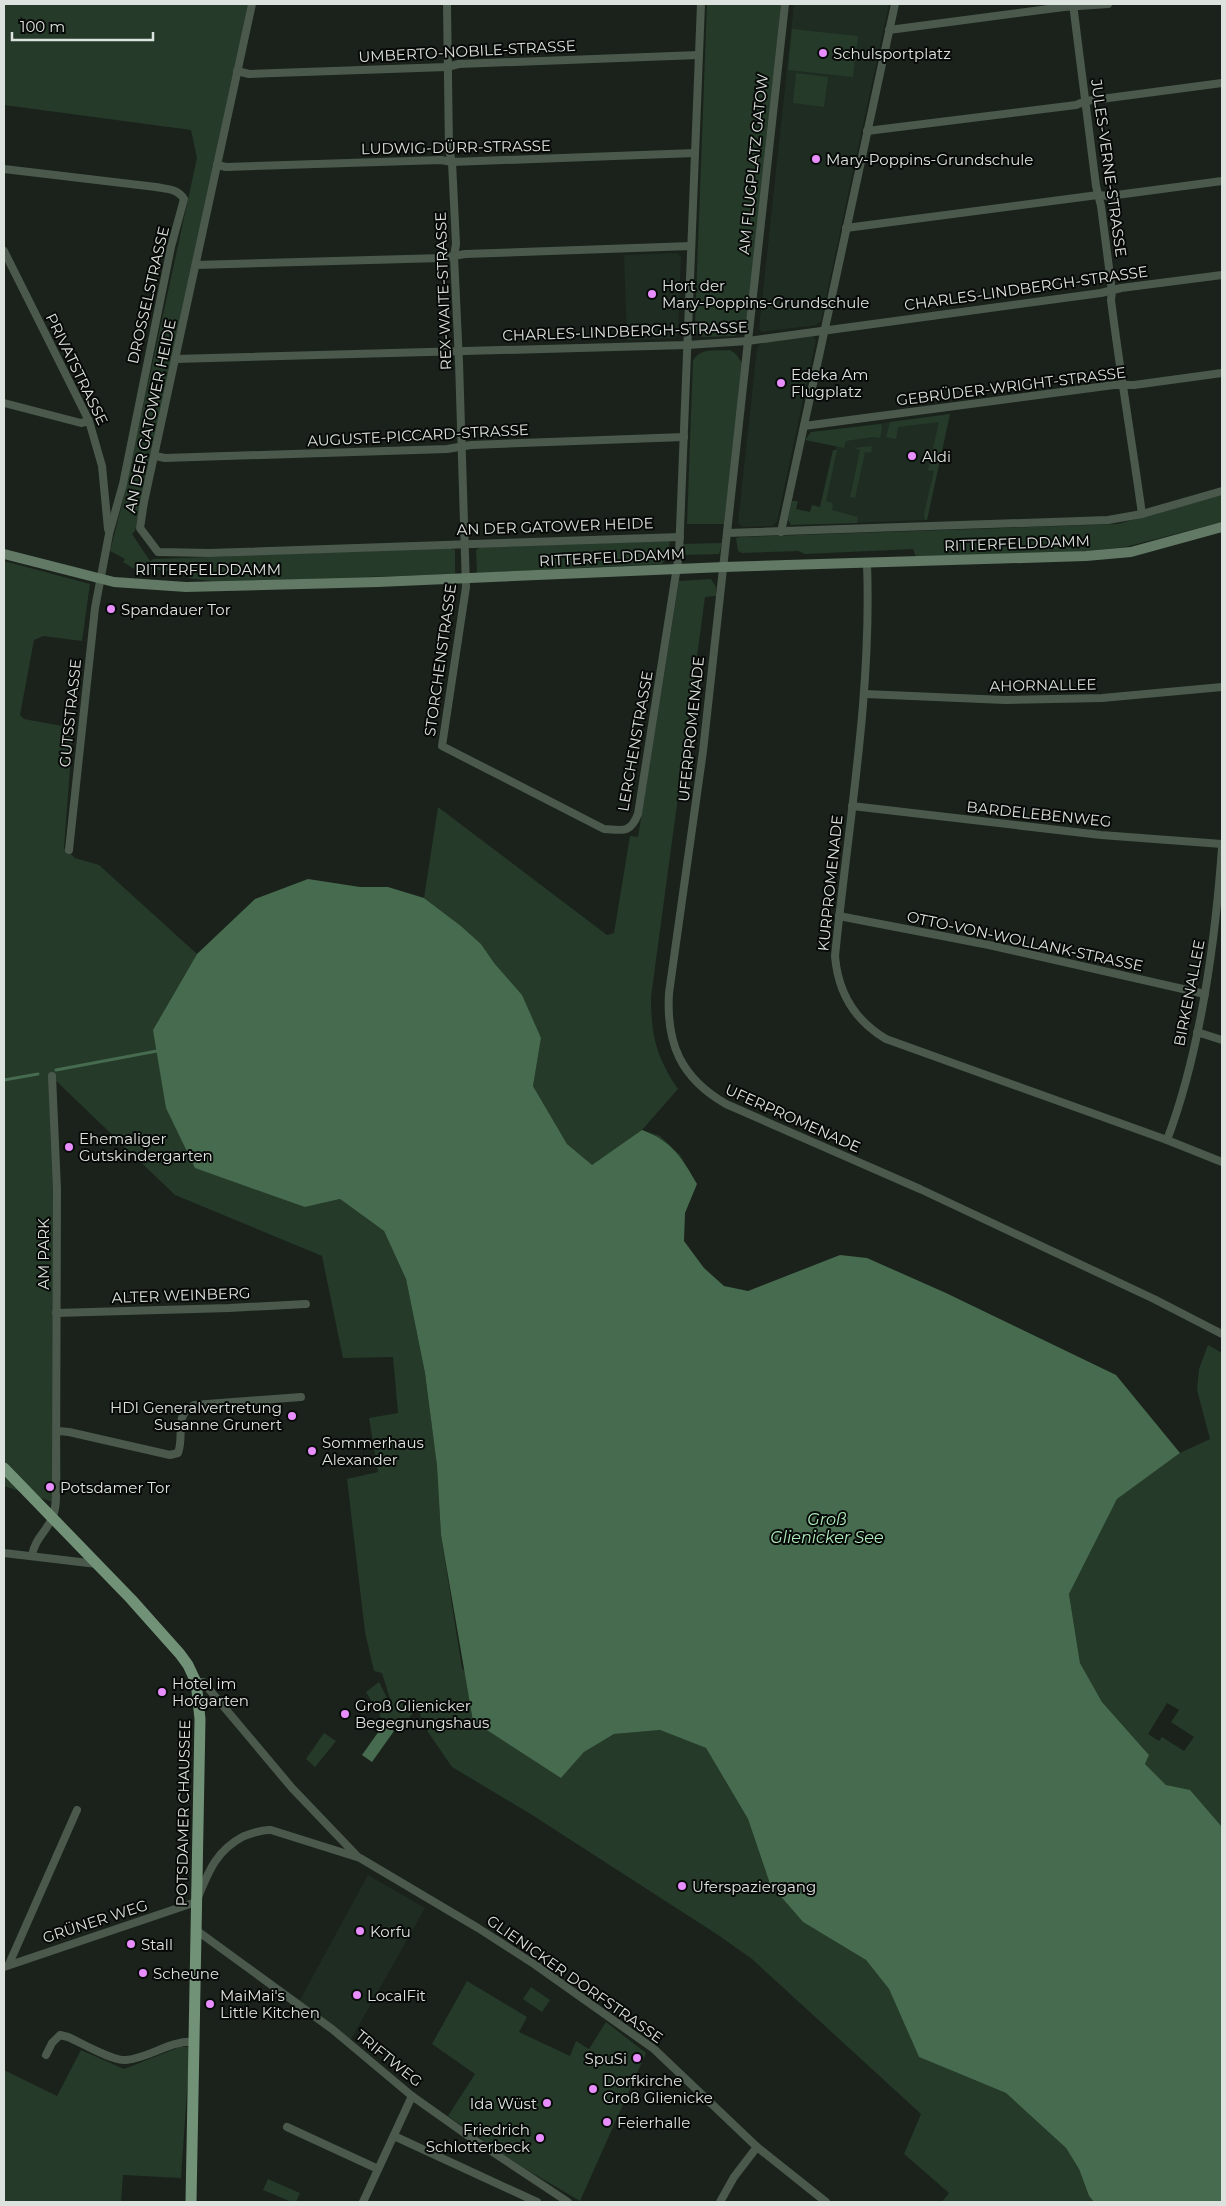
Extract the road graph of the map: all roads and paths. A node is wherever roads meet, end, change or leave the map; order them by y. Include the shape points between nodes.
1 (252, 4) edge
2 (447, 4) edge
3 (701, 4) edge
4 (784, 4) edge
5 (895, 4) edge
6 (1108, 4) edge
7 (1074, 5) edge
8 (889, 30) junction
9 (699, 55) junction
10 (447, 67) junction
11 (238, 71) junction
12 (1222, 82) edge
13 (1086, 102) junction
14 (867, 131) junction
15 (695, 153) junction
16 (452, 162) junction
17 (217, 165) junction
18 (4, 169) edge
19 (1222, 181) edge
20 (1098, 195) junction
21 (846, 228) junction
22 (691, 246) junction
23 (4, 251) edge
24 (454, 256) junction
25 (196, 266) junction
26 (1222, 275) edge
27 (1112, 292) junction
28 (825, 329) junction
29 (748, 341) junction
30 (687, 345) junction
31 (458, 351) junction
32 (175, 359) junction
33 (1222, 373) edge
34 (1123, 385) junction
35 (4, 403) edge
36 (89, 421) junction
37 (804, 426) junction
38 (684, 437) junction
39 (461, 446) junction
40 (154, 456) junction
41 (1222, 491) edge
42 (1142, 514) junction
43 (1222, 528) edge
44 (781, 532) junction
45 (727, 533) junction
46 (109, 534) junction
47 (680, 537) junction
48 (464, 544) junction
49 (4, 554) edge
50 (867, 563) junction
51 (724, 567) junction
52 (676, 569) junction
53 (466, 578) junction
54 (102, 579) junction
55 (1222, 687) edge
56 (865, 694) junction
57 (442, 746) joint
58 (852, 806) junction
59 (1222, 844) edge
60 (1222, 848) edge
61 (69, 850) dead end
62 (839, 916) junction
63 (1220, 920) edge
64 (1204, 994) junction
65 (1197, 1032) junction
66 (1222, 1040) edge
67 (52, 1076) dead end
68 (1167, 1140) junction
69 (1222, 1162) edge
70 (306, 1304) dead end
71 (56, 1313) junction
72 (1222, 1334) edge
73 (302, 1397) dead end
74 (58, 1431) junction
75 (4, 1468) edge
76 (52, 1518) junction
77 (4, 1553) edge
78 (32, 1556) junction
79 (97, 1564) junction
80 (196, 1682) junction
81 (77, 1810) dead end
82 (360, 1858) junction
83 (196, 1902) junction
84 (196, 1930) junction
85 (6, 1965) edge
86 (194, 2042) junction
87 (46, 2055) dead end
88 (412, 2096) junction
89 (287, 2127) dead end
90 (394, 2136) junction
91 (756, 2147) junction
92 (378, 2170) junction
93 (555, 2194) junction
94 (191, 2202) edge
95 (363, 2202) edge
96 (537, 2202) edge
97 (552, 2202) edge
98 (568, 2202) edge
99 (720, 2202) edge
100 (826, 2202) edge

1 - 11 street, AN DER GATOWER HEIDE
2 - 10 street, REX-WAITE-STRASSE
3 - 9 street, LERCHENSTRASSE
4 - 29 street, AM FLUGPLATZ GATOW
5 - 8 street
6 - 7 street
7 - 8 street
7 - 13 street, JULES-VERNE-STRASSE
8 - 14 street
9 - 10 street, UMBERTO-NOBILE-STRASSE
9 - 15 street, LERCHENSTRASSE
10 - 11 street, UMBERTO-NOBILE-STRASSE via 249,74
10 - 16 street, REX-WAITE-STRASSE
11 - 17 street, AN DER GATOWER HEIDE
12 - 13 street
13 - 14 street
13 - 20 street, JULES-VERNE-STRASSE
14 - 21 street
15 - 16 street, LUDWIG-DÜRR-STRASSE
15 - 22 street, LERCHENSTRASSE
16 - 17 street, LUDWIG-DÜRR-STRASSE
16 - 24 street, REX-WAITE-STRASSE
17 - 25 street, AN DER GATOWER HEIDE
18 - 46 street, DROSSELSTRASSE via 156,187 173,190 184,199 171,247 123,484
19 - 20 street
20 - 21 street
20 - 27 street, JULES-VERNE-STRASSE
21 - 28 street
22 - 24 street
22 - 30 street, LERCHENSTRASSE
23 - 36 street, PRIVATSTRASSE
24 - 25 street
24 - 31 street, REX-WAITE-STRASSE
25 - 32 street, AN DER GATOWER HEIDE
26 - 27 street, CHARLES-LINDBERGH-STRASSE via 1121,288
27 - 28 street, CHARLES-LINDBERGH-STRASSE
27 - 34 street, JULES-VERNE-STRASSE
28 - 29 street, CHARLES-LINDBERGH-STRASSE
28 - 37 street
29 - 30 street, CHARLES-LINDBERGH-STRASSE
29 - 45 street, AM FLUGPLATZ GATOW
30 - 31 street, CHARLES-LINDBERGH-STRASSE
30 - 38 street, LERCHENSTRASSE
31 - 32 street, CHARLES-LINDBERGH-STRASSE
31 - 39 street, REX-WAITE-STRASSE
32 - 40 street, AN DER GATOWER HEIDE
33 - 34 street, GEBRÜDER-WRIGHT-STRASSE
34 - 37 street, GEBRÜDER-WRIGHT-STRASSE
34 - 42 street, JULES-VERNE-STRASSE
35 - 36 street via 81,423
36 - 46 street, PRIVATSTRASSE via 102,466
37 - 44 street
38 - 39 street, AUGUSTE-PICCARD-STRASSE
38 - 47 street, LERCHENSTRASSE
39 - 40 street, AUGUSTE-PICCARD-STRASSE via 447,449
39 - 48 street, REX-WAITE-STRASSE
40 - 48 street, AN DER GATOWER HEIDE via 140,528 158,552
41 - 42 street, RITTERFELDDAMM
42 - 44 street, RITTERFELDDAMM via 1108,520
43 - 50 main road, RITTERFELDDAMM via 1154,547 1110,554
44 - 45 street, RITTERFELDDAMM
45 - 51 street, AM FLUGPLATZ GATOW
46 - 54 street, DROSSELSTRASSE
47 - 48 street, AN DER GATOWER HEIDE
47 - 52 street, LERCHENSTRASSE
48 - 53 street, REX-WAITE-STRASSE
49 - 54 main road, RITTERFELDDAMM
50 - 51 main road, RITTERFELDDAMM
50 - 56 street, KURPROMENADE via 869,600
51 - 52 main road, RITTERFELDDAMM
51 - 72 street, UFERPROMENADE via 696,805 669,993 671,1034 685,1069 694,1081 726,1104 920,1189
52 - 53 main road, RITTERFELDDAMM
52 - 57 street, LERCHENSTRASSE via 638,814 633,825 626,830 604,829
53 - 54 main road, RITTERFELDDAMM via 186,587
53 - 57 street, STORCHENSTRASSE
54 - 61 street, GUTSSTRASSE via 94,621
55 - 56 street, AHORNALLEE via 1102,698 1005,700
56 - 58 street, KURPROMENADE
58 - 59 street, BARDELEBENWEG via 1101,835
58 - 62 street, KURPROMENADE
60 - 63 street, BIRKENALLEE
62 - 64 street, OTTO-VON-WOLLANK-STRASSE via 989,945
62 - 68 street, KURPROMENADE via 835,956 839,982 849,1006 875,1032 904,1046
63 - 64 street, BIRKENALLEE
64 - 65 street, BIRKENALLEE
65 - 66 street
65 - 68 street, BIRKENALLEE
67 - 71 street, AM PARK
68 - 69 street, KURPROMENADE
70 - 71 street, ALTER WEINBERG
71 - 74 street, AM PARK
73 - 74 street via 194,1405 185,1409 182,1415 181,1446 178,1453 170,1455
74 - 76 street, AM PARK via 56,1503
75 - 76 main road, POTSDAMER CHAUSSEE
76 - 78 street via 33,1546
76 - 79 main road, POTSDAMER CHAUSSEE
77 - 78 street
78 - 79 street
79 - 80 main road, POTSDAMER CHAUSSEE via 180,1654
80 - 82 street, GLIENICKER DORFSTRASSE via 203,1682 292,1789
80 - 83 main road, POTSDAMER CHAUSSEE via 200,1719
81 - 85 street
82 - 83 street, GLIENICKER DORFSTRASSE via 265,1830 231,1843 216,1858
82 - 91 street, GLIENICKER DORFSTRASSE via 506,1945 654,2049
83 - 84 main road, POTSDAMER CHAUSSEE
83 - 85 street, GRÜNER WEG
84 - 86 main road, POTSDAMER CHAUSSEE
84 - 88 street, TRIFTWEG via 332,2029
86 - 87 street via 183,2041 127,2060 117,2059 60,2035
86 - 94 main road, POTSDAMER CHAUSSEE
88 - 90 street
88 - 93 street, TRIFTWEG
89 - 92 street
90 - 92 street
90 - 96 street
91 - 99 street
91 - 100 street, GLIENICKER DORFSTRASSE
92 - 95 street
93 - 97 street
93 - 98 street, TRIFTWEG

